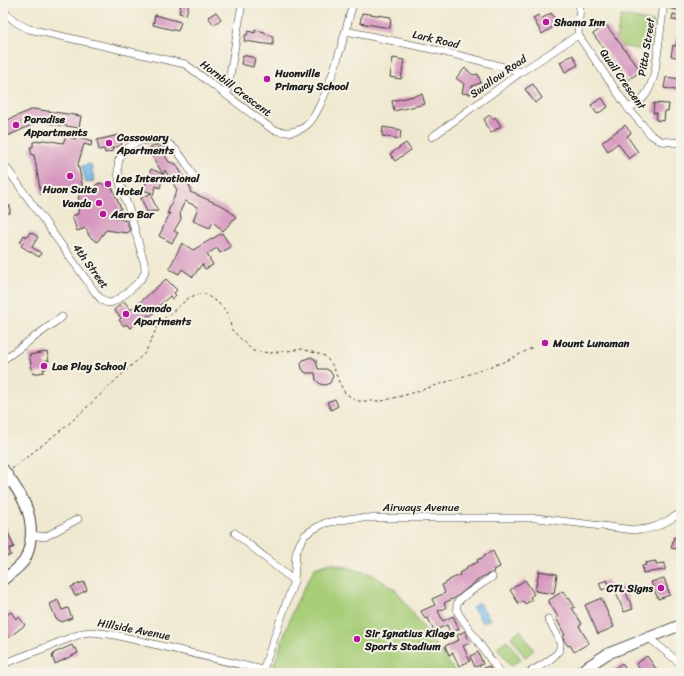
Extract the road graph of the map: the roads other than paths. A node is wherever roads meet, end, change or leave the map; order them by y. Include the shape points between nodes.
1 (242, 3) edge
2 (353, 3) edge
3 (580, 3) edge
4 (664, 3) edge
5 (670, 3) edge
6 (681, 5) edge
7 (3, 11) edge
8 (346, 31) junction
9 (578, 35) junction
10 (521, 72) junction
11 (227, 94) junction
12 (628, 108) junction
13 (432, 137) dead end
14 (681, 144) edge
15 (3, 163) edge
16 (196, 181) dead end
17 (62, 317) dead end
18 (3, 360) edge
19 (7, 475) edge
20 (3, 487) edge
21 (681, 513) edge
22 (78, 519) dead end
23 (234, 533) dead end
24 (31, 535) junction
25 (492, 577) dead end
26 (3, 580) edge
27 (294, 581) junction
28 (548, 619) dead end
29 (681, 625) edge
30 (649, 638) junction
31 (3, 664) edge
32 (681, 664) edge
33 (263, 671) edge
34 (500, 673) edge
35 (528, 673) edge
36 (578, 673) edge

1 - 11 street
2 - 8 street, Hornbill Crescent
3 - 9 street
4 - 12 street, Pitta Street via 652,82 642,100
5 - 6 main road
7 - 11 street, Hornbill Crescent via 29,29 186,64
8 - 10 street, Lark Road
8 - 11 street, Hornbill Crescent via 326,92 310,123 304,128 282,133 272,129
9 - 10 street, Swallow Road
9 - 12 street, Quail Crescent
10 - 13 street, Swallow Road
12 - 14 street, Quail Crescent via 651,135 661,141
15 - 16 street, 4th Street via 95,292 101,299 110,303 140,280 145,269 121,182 118,164 124,151 129,146 150,140 169,144 183,158
17 - 18 street
19 - 20 street
19 - 24 main road via 28,509
21 - 27 street, Airways Avenue via 647,530 537,518 337,520 325,523 305,535 296,553
22 - 24 street via 45,537
23 - 27 street
24 - 26 main road via 25,560
25 - 34 street via 464,597 456,608
27 - 33 street, Airways Avenue
28 - 35 street via 559,640 560,649
29 - 30 main road
30 - 32 street
30 - 36 main road via 607,654
31 - 33 street, Hillside Avenue via 75,635 92,632 115,635

